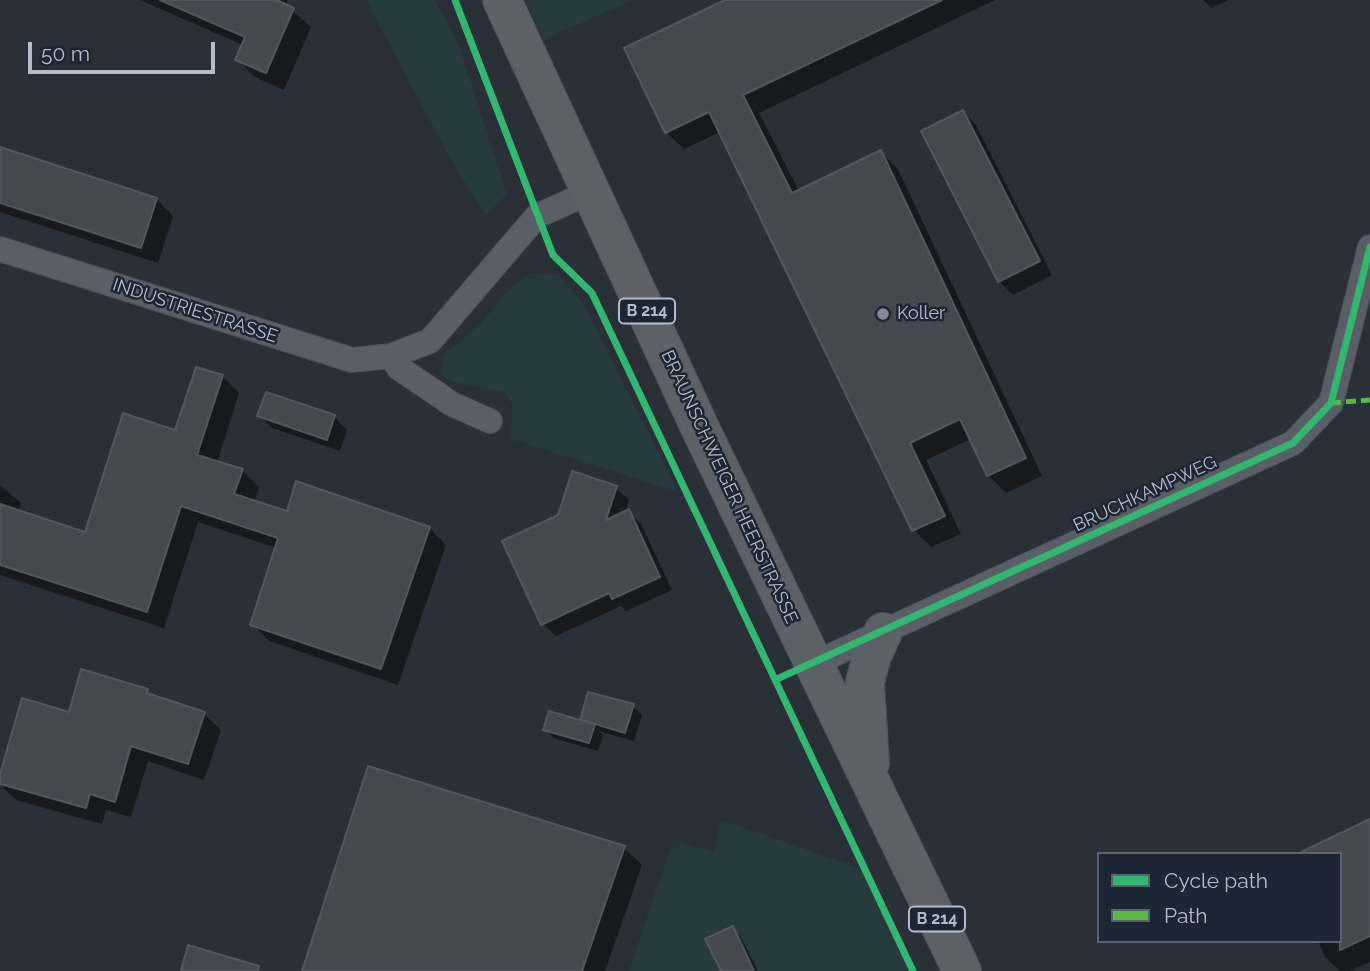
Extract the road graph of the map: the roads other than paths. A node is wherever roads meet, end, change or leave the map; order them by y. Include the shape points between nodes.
1 (502, 0) edge
2 (593, 191) junction
3 (1370, 247) edge
4 (0, 249) edge
5 (391, 356) junction
6 (491, 421) dead end
7 (883, 632) junction
8 (813, 664) junction
9 (872, 786) junction
10 (962, 971) edge

1 - 2 main road, BRAUNSCHWEIGER HEERSTRASSE / B 214
2 - 5 street, INDUSTRIESTRASSE via 537,216 430,341
2 - 8 main road, BRAUNSCHWEIGER HEERSTRASSE / B 214
3 - 7 street, BRUCHKAMPWEG via 1331,403 1293,443
4 - 5 street, INDUSTRIESTRASSE via 352,360
5 - 6 street via 399,368 452,404
7 - 8 street, BRUCHKAMPWEG
7 - 9 main road via 865,681
8 - 9 main road, BRAUNSCHWEIGER HEERSTRASSE / B 214
9 - 10 main road, BRAUNSCHWEIGER HEERSTRASSE / B 214

